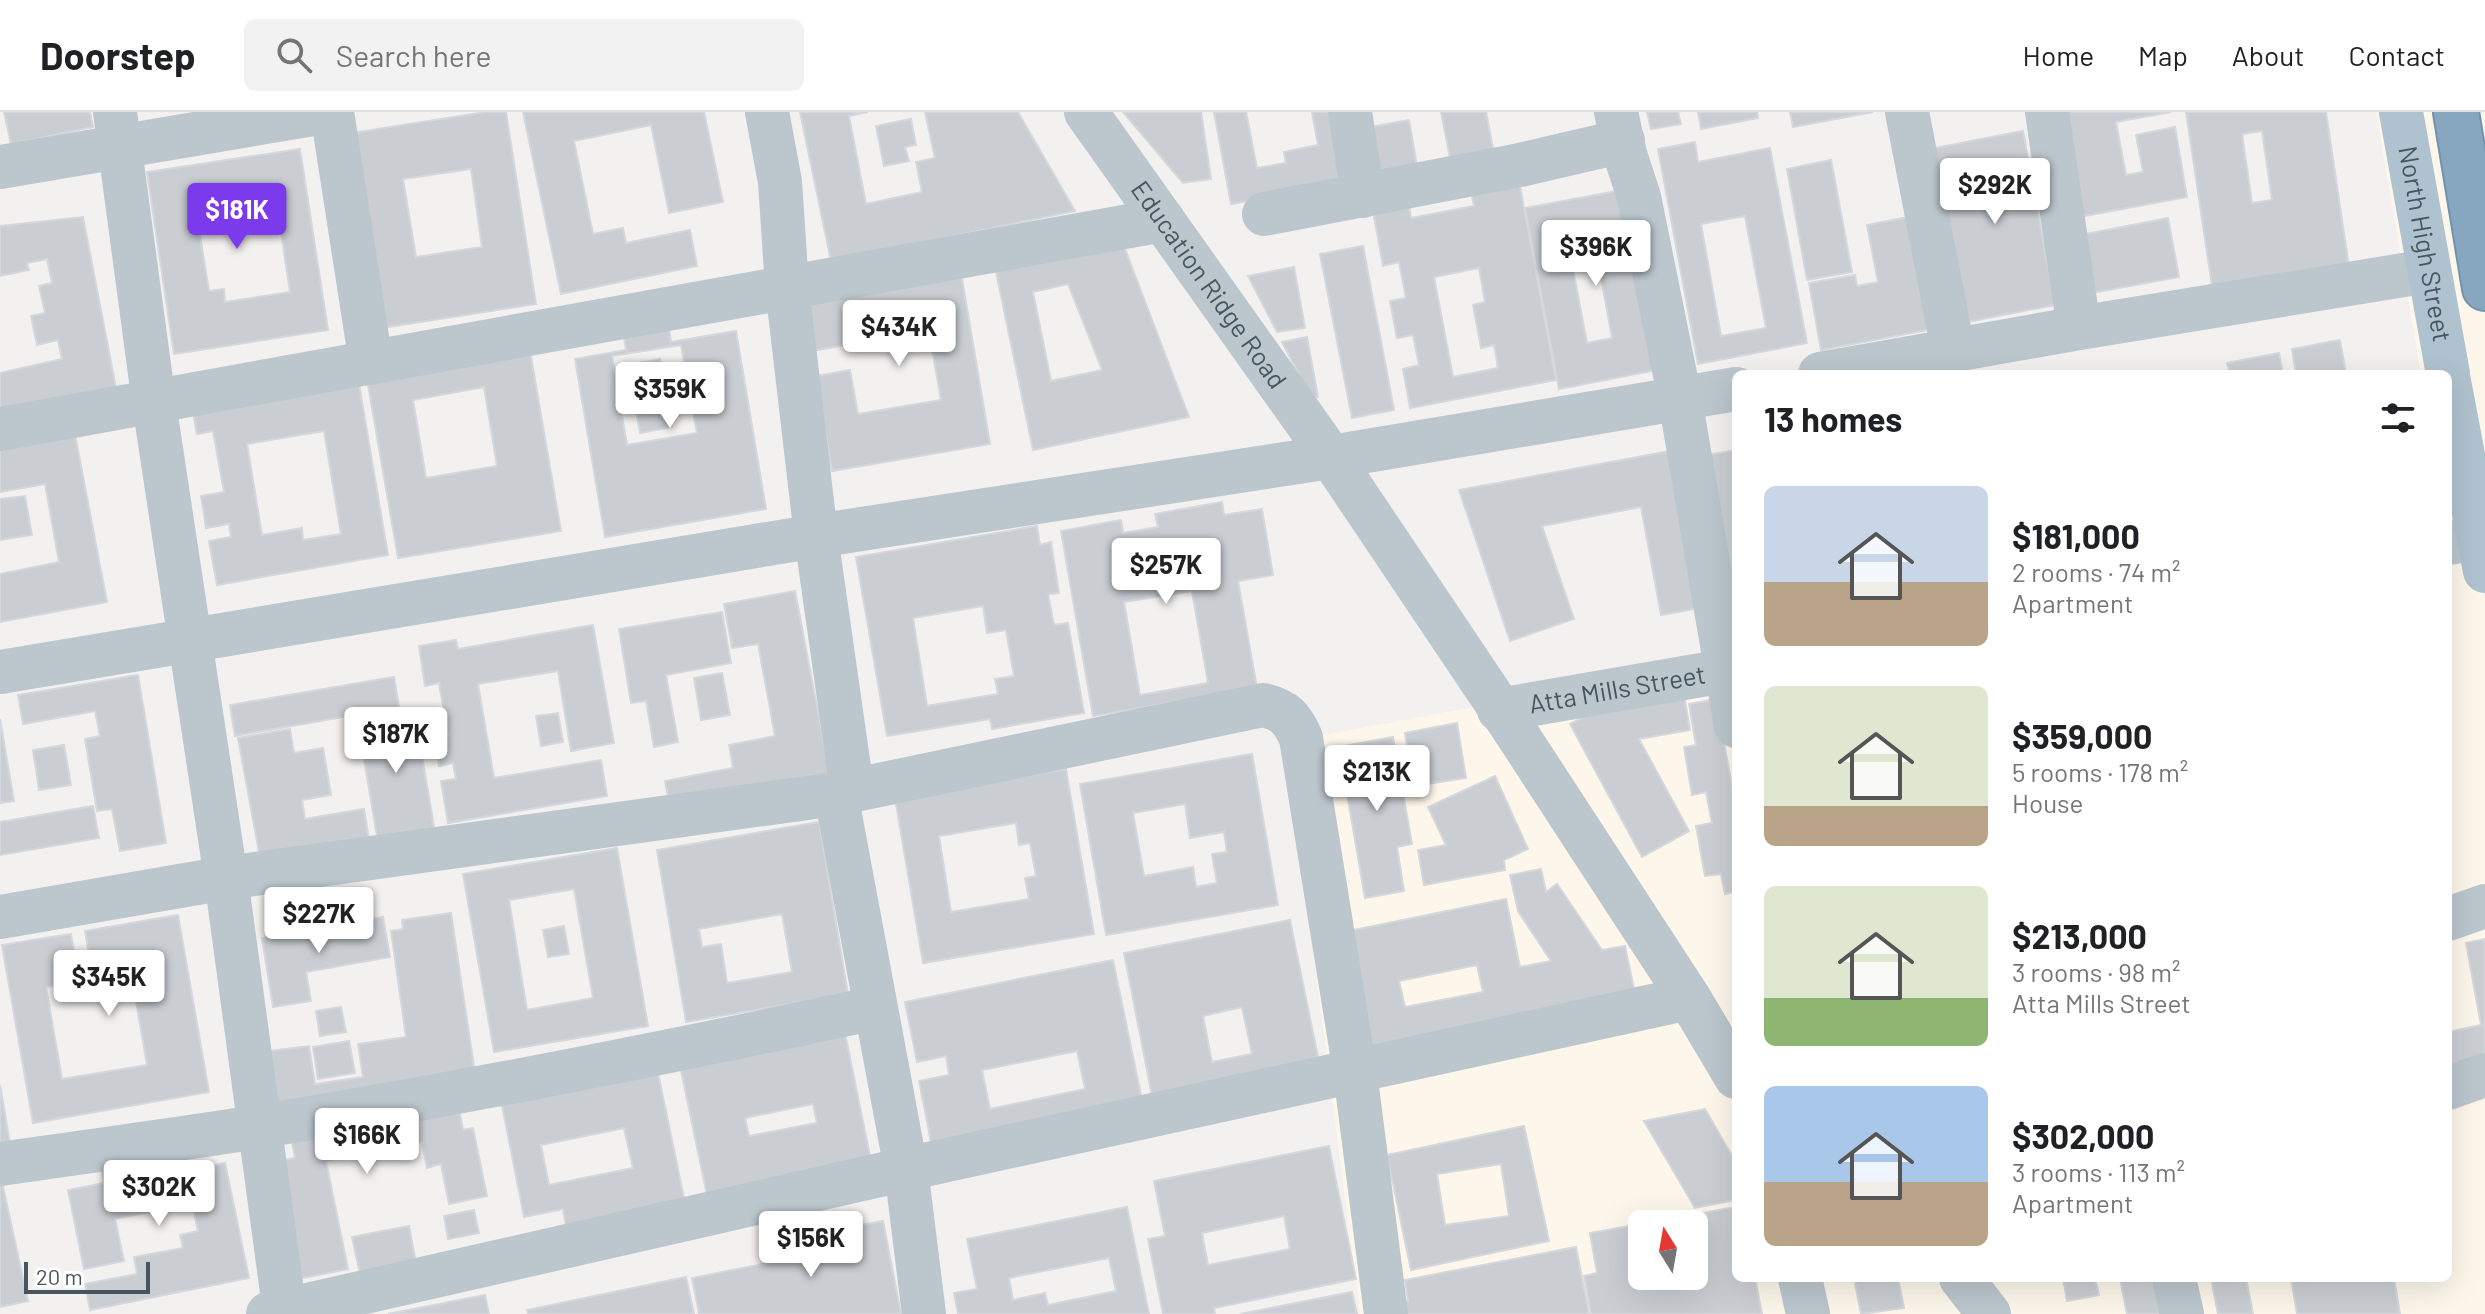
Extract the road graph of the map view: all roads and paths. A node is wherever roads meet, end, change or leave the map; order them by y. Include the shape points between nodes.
1 (325, 112) edge
2 (332, 112) edge
3 (767, 112) edge
4 (1086, 112) edge
5 (1350, 112) edge
6 (1907, 112) edge
7 (2047, 112) edge
8 (2401, 112) edge
9 (2456, 112) edge
10 (1619, 126) edge
11 (118, 129) edge
12 (0, 167) edge
13 (1363, 196) junction
14 (1264, 214) dead end
15 (1163, 220) junction
16 (2428, 271) junction
17 (787, 287) junction
18 (2485, 288) edge
19 (2079, 328) junction
20 (1953, 350) junction
21 (371, 363) junction
22 (1842, 370) edge
23 (2447, 370) edge
24 (1732, 390) edge
25 (1680, 399) junction
26 (154, 403) junction
27 (2452, 406) edge
28 (0, 429) edge
29 (1331, 457) junction
30 (816, 536) junction
31 (2471, 551) edge
32 (190, 641) junction
33 (1731, 670) edge
34 (0, 672) edge
35 (1499, 710) junction
36 (844, 792) junction
37 (226, 878) junction
38 (0, 917) edge
39 (1689, 998) junction
40 (875, 1008) junction
41 (1732, 1070) edge
42 (1355, 1072) junction
43 (2485, 1075) edge
44 (2452, 1087) edge
45 (261, 1126) junction
46 (0, 1164) edge
47 (906, 1169) junction
48 (1801, 1282) edge
49 (1964, 1282) edge
50 (2175, 1282) edge
51 (279, 1313) edge
52 (924, 1314) edge
53 (1386, 1314) edge
54 (1808, 1314) edge
55 (1989, 1314) edge
56 (2182, 1314) edge

1 - 11 street
2 - 21 street
3 - 17 street via 780,182
4 - 15 street, Education Ridge Road
5 - 13 street
6 - 20 street
7 - 19 street
8 - 16 main road, North High Street
9 - 18 highway
10 - 13 street via 1520,165
10 - 25 street via 1639,197
11 - 12 street
11 - 26 street
13 - 14 street
15 - 17 street
15 - 29 street, Education Ridge Road
16 - 19 street
16 - 23 main road, North High Street
17 - 21 street
17 - 30 street
19 - 20 street
20 - 22 street
21 - 26 street
24 - 25 street
25 - 29 street
25 - 33 street
26 - 28 street
26 - 32 street
27 - 31 main road, North High Street
29 - 30 street
29 - 35 street, Education Ridge Road
30 - 32 street
30 - 36 street
32 - 34 street
32 - 37 street
33 - 35 street, Atta Mills Street
35 - 39 street, Education Ridge Road
36 - 37 street
36 - 40 street
36 - 42 street via 1263,705 1281,709 1301,738
37 - 38 street
37 - 45 street
39 - 41 street, Education Ridge Road
39 - 42 street
40 - 45 street via 661,1054
40 - 47 street
42 - 47 street
42 - 53 street
43 - 44 street
45 - 46 street
45 - 51 street
47 - 51 street
47 - 52 street
48 - 54 street
49 - 55 street
50 - 56 street

